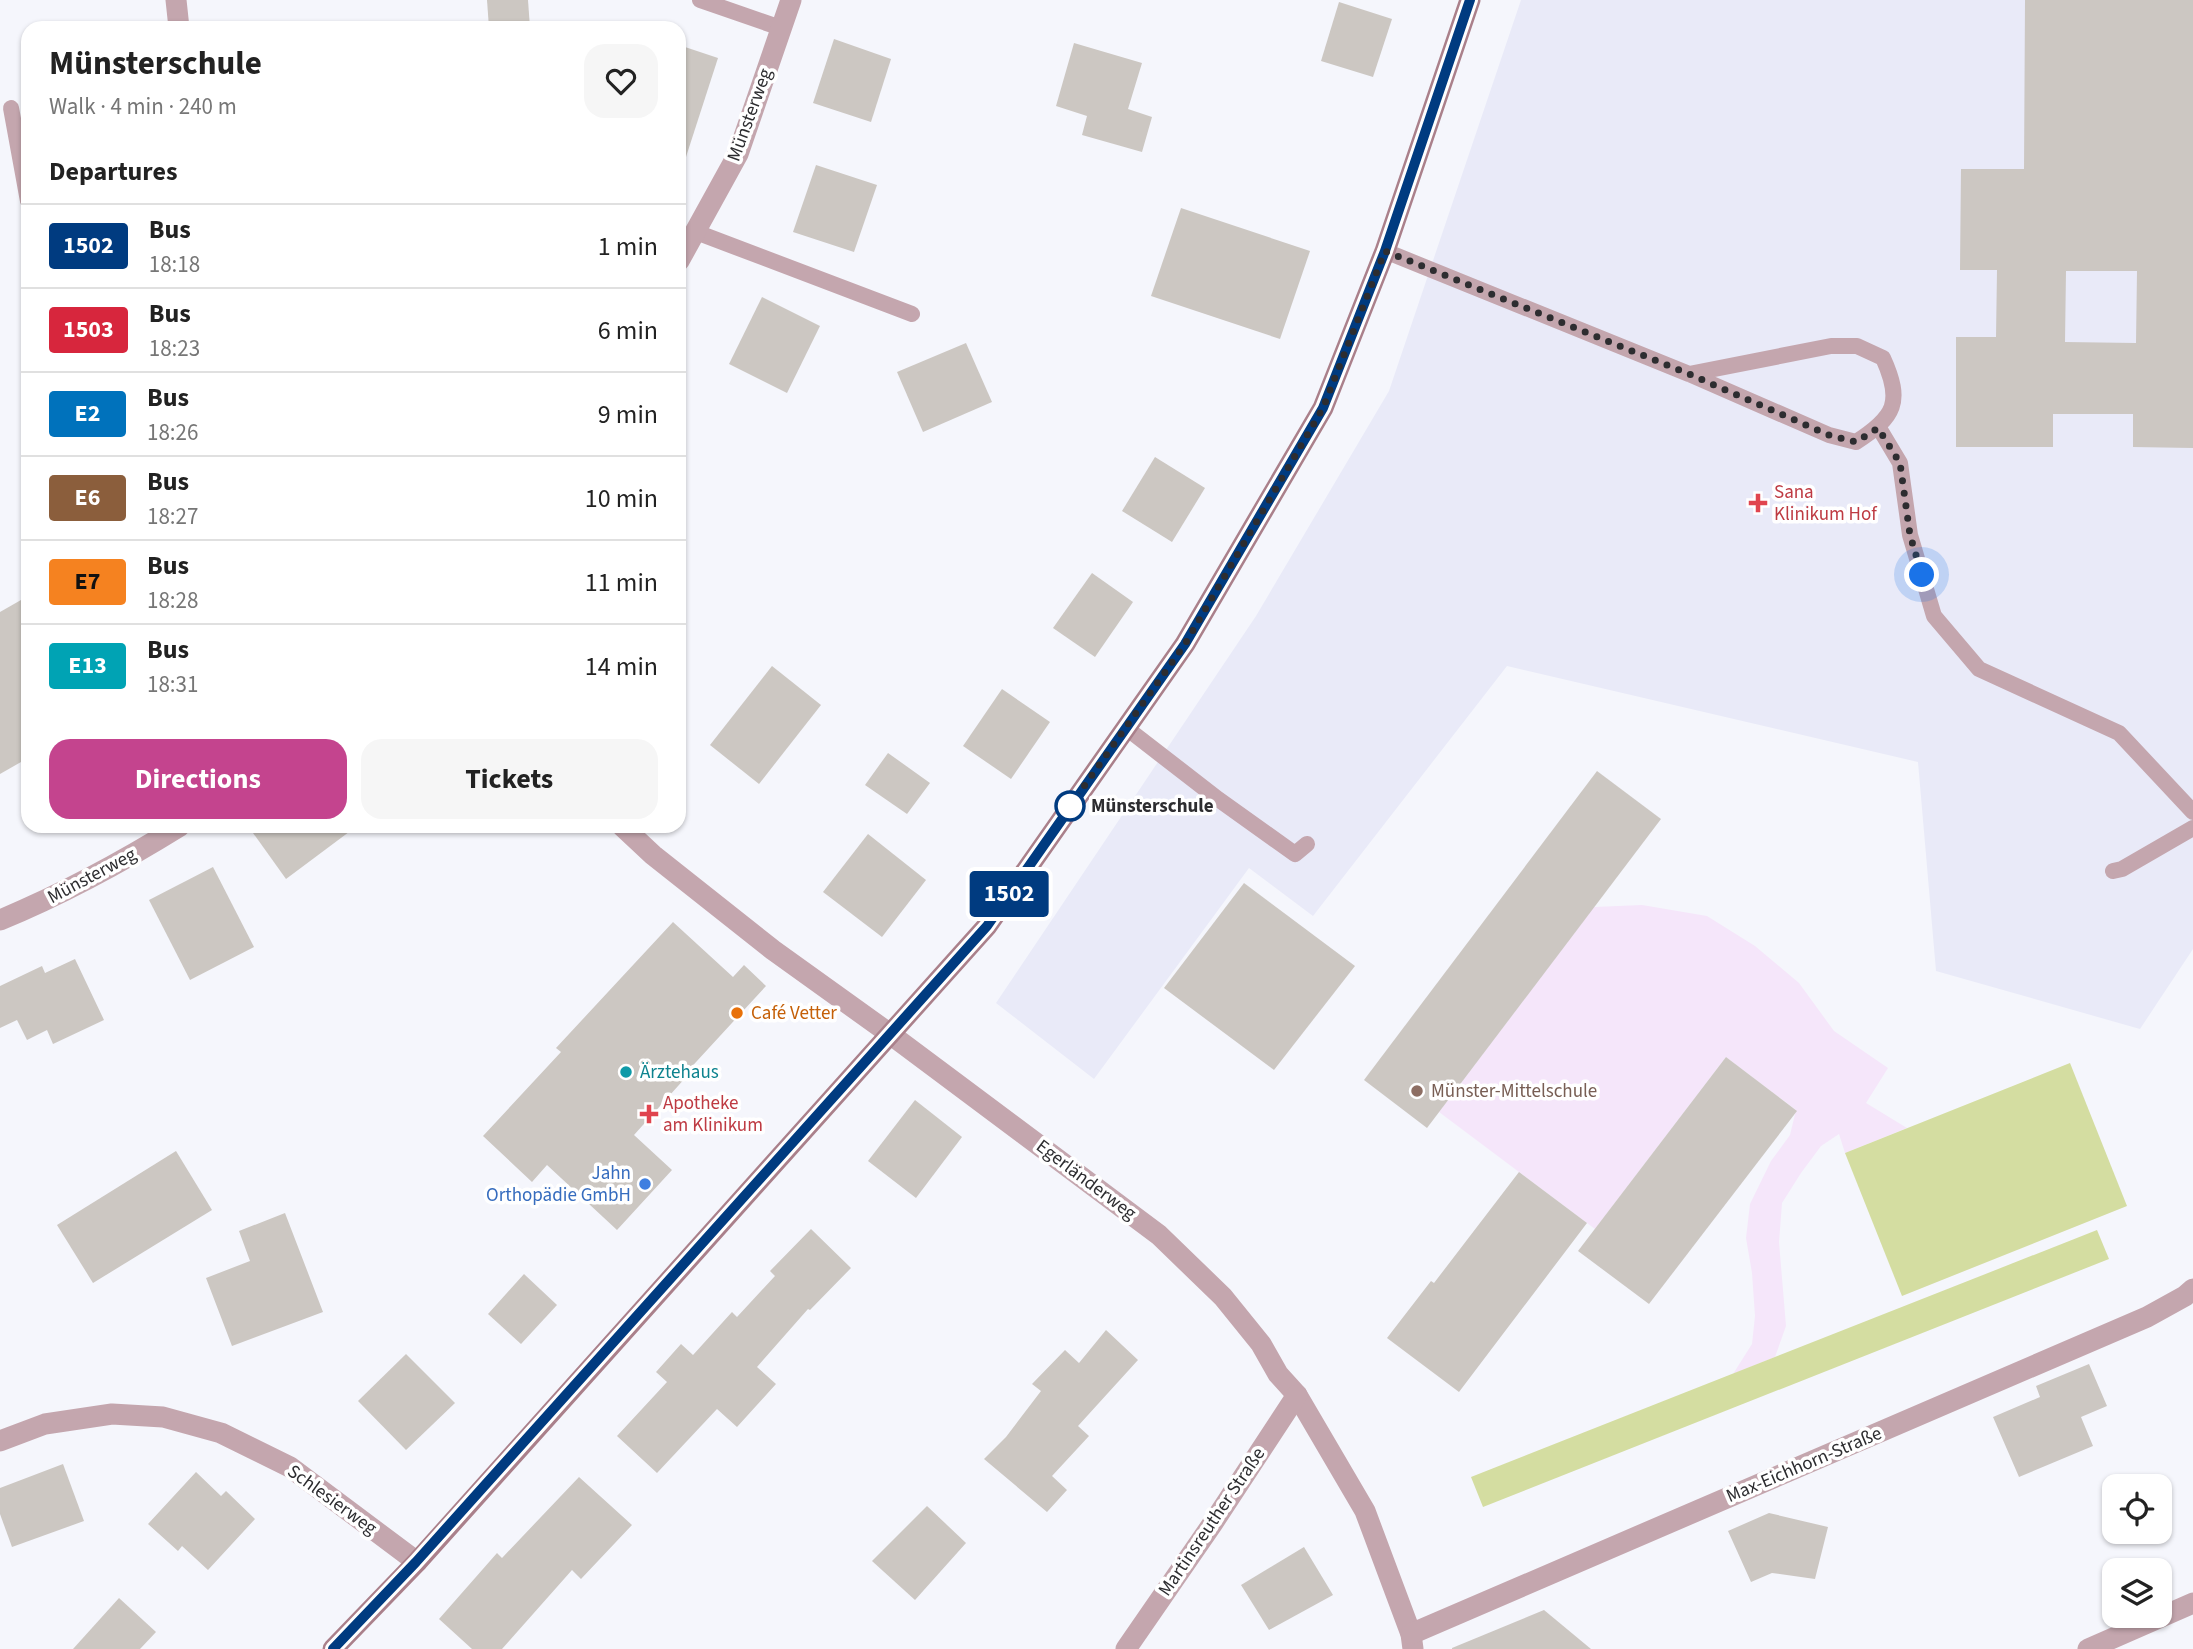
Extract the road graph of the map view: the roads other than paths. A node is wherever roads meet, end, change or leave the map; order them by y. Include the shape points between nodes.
1 (176, 0) edge
2 (700, 0) edge
3 (791, 0) edge
4 (1470, 0) edge
5 (178, 21) edge
6 (781, 28) junction
7 (11, 108) dead end
8 (21, 164) edge
9 (696, 232) junction
10 (686, 249) edge
11 (1385, 251) junction
12 (912, 314) dead end
13 (1689, 374) junction
14 (1878, 428) junction
15 (1125, 727) junction
16 (2193, 812) edge
17 (2193, 828) edge
18 (168, 833) edge
19 (629, 833) edge
20 (1307, 844) dead end
21 (2113, 871) dead end
22 (0, 920) edge
23 (890, 1034) junction
24 (2193, 1289) edge
25 (1297, 1395) junction
26 (0, 1441) edge
27 (416, 1562) junction
28 (2193, 1603) edge
29 (1412, 1642) edge
30 (332, 1649) edge
31 (1126, 1649) edge
32 (2088, 1649) edge

1 - 5 street
2 - 6 lane
3 - 6 street, Münsterweg
4 - 11 main road
6 - 9 street, Münsterweg via 738,154
7 - 8 lane
9 - 10 street, Münsterweg
9 - 12 lane
11 - 13 lane
11 - 15 main road via 1323,408 1185,644
13 - 14 lane via 1829,435 1856,442
13 - 14 lane via 1830,346 1857,346 1883,358 1893,379 1891,410
14 - 16 lane via 1900,463 1910,535 1934,616 1979,669 2119,733
15 - 20 lane via 1295,854
15 - 23 main road via 987,926
17 - 21 lane
18 - 22 street, Münsterweg via 42,903
19 - 23 street, Egerländerweg via 773,950
23 - 25 street, Egerländerweg via 1159,1235 1223,1297
23 - 27 main road
24 - 29 street, Max-Eichhorn-Straße via 2147,1317
25 - 29 street, Egerländerweg via 1365,1511
25 - 31 street, Martinsreuther Straße
26 - 27 street, Schlesierweg via 45,1424 112,1415 163,1417 221,1433 290,1467
27 - 30 main road
28 - 32 street

